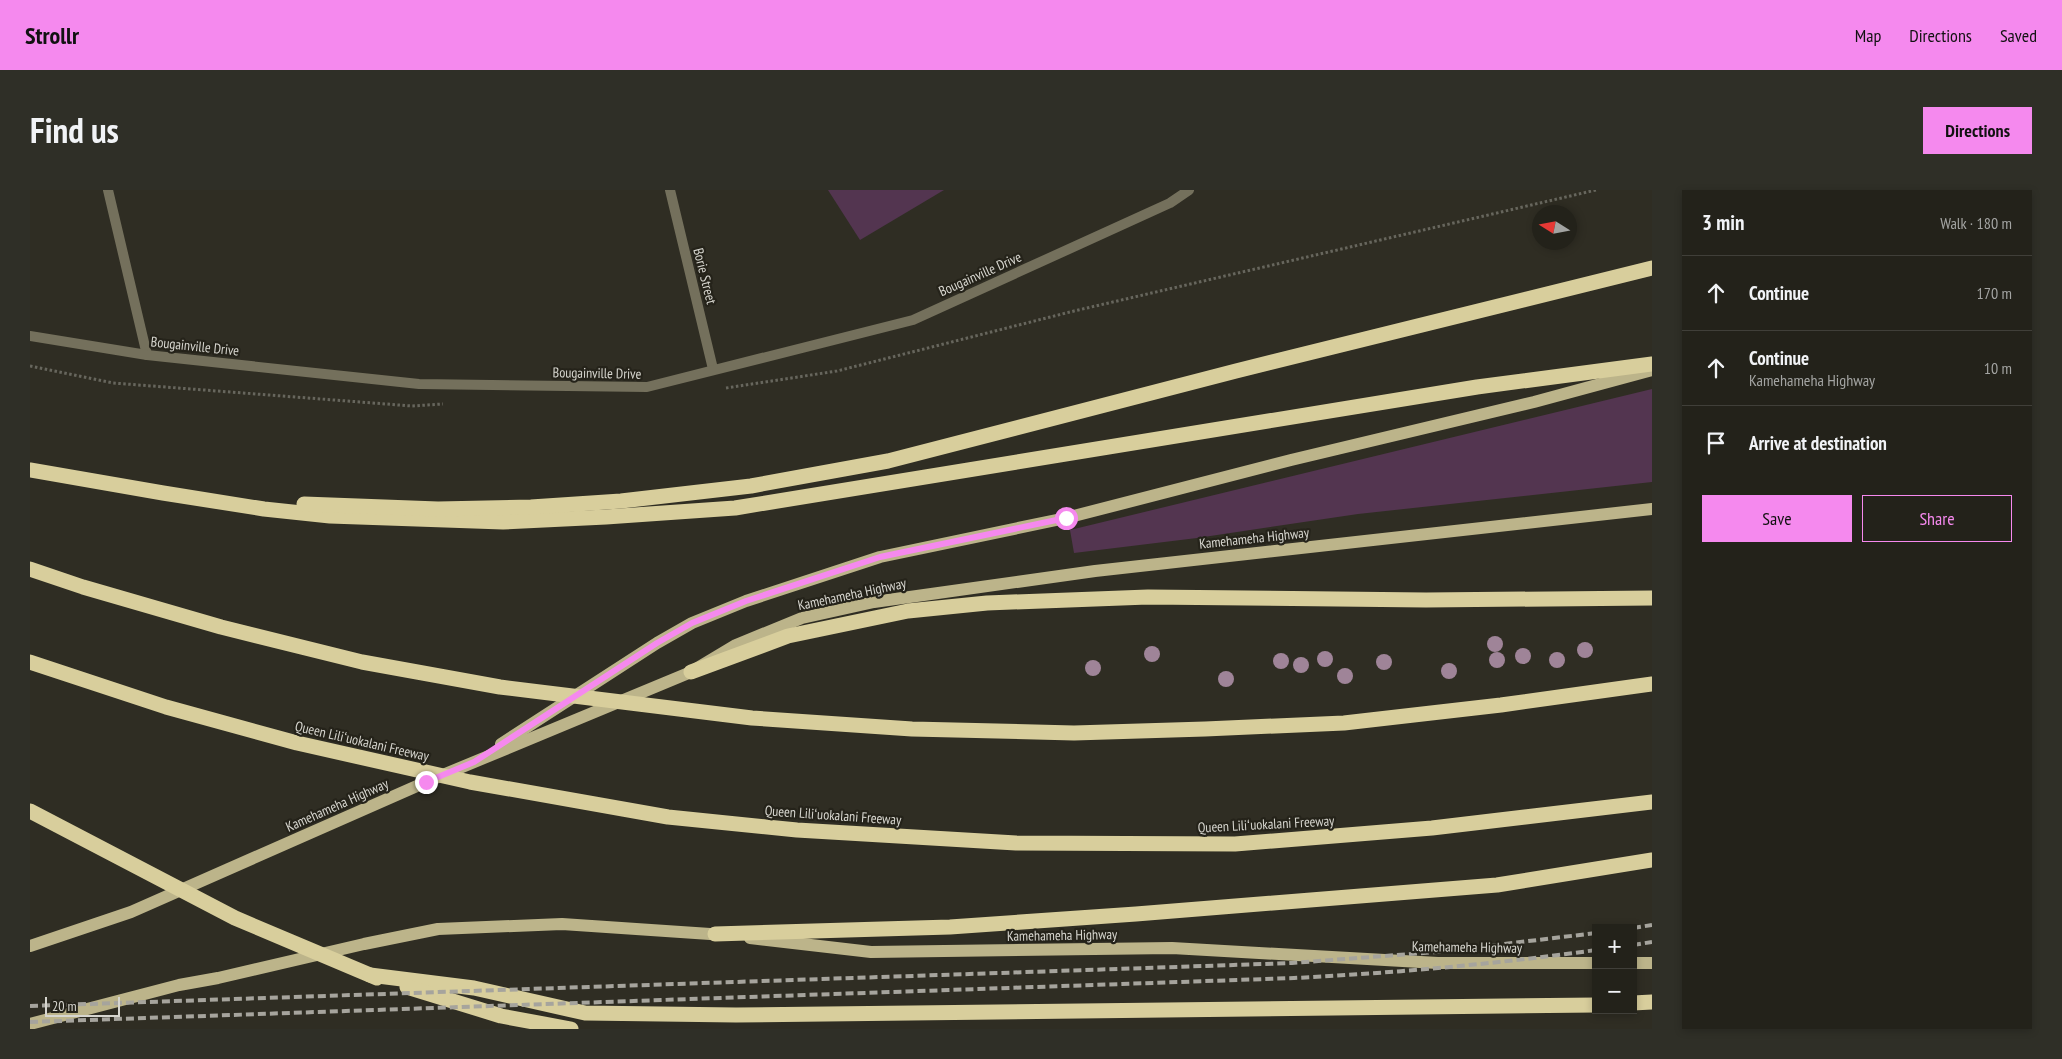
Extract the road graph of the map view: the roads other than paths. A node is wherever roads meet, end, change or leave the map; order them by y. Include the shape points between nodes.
1 (108, 190) edge
2 (670, 190) edge
3 (1189, 190) edge
4 (1652, 268) edge
5 (30, 336) edge
6 (147, 355) junction
7 (1652, 364) edge
8 (713, 369) junction
9 (1652, 370) edge
10 (30, 470) edge
11 (163, 493) junction
12 (1652, 508) edge
13 (30, 569) edge
14 (1652, 598) edge
15 (30, 662) edge
16 (690, 672) junction
17 (1652, 684) edge
18 (474, 762) junction
19 (1652, 802) edge
20 (30, 810) edge
21 (1652, 860) edge
22 (715, 934) junction
23 (30, 946) edge
24 (1592, 963) edge
25 (1637, 963) edge
26 (1652, 963) edge
27 (370, 975) junction
28 (1652, 1002) edge
29 (1637, 1003) edge
30 (1592, 1005) edge
31 (30, 1024) edge
32 (571, 1029) edge

1 - 6 street
2 - 8 street, Borie Street
3 - 8 street, Bougainville Drive via 1170,202 913,320
4 - 11 highway via 888,461 751,486 621,501 438,509 323,505
5 - 6 street, Bougainville Drive
6 - 8 street, Bougainville Drive via 418,384 648,387
7 - 11 highway via 1458,390 735,508 503,522 330,516
9 - 18 main road via 1066,518 880,557 746,601 692,623 657,643
10 - 11 highway
12 - 16 main road, Kamehameha Highway via 1095,571 874,602 802,618 736,645
13 - 17 highway via 221,627 362,662 500,687 752,718 912,729 1074,733 1344,723
14 - 16 highway via 1148,597 987,603 908,611 788,636
15 - 19 highway, Queen Liliʻuokalani Freeway via 166,707 297,743 470,782 668,816 797,830 1016,843 1235,844 1432,828
16 - 18 main road, Kamehameha Highway
18 - 23 main road, Kamehameha Highway via 131,912
20 - 27 highway via 235,918
21 - 22 highway via 1497,885 1185,910 950,927
22 - 24 main road, Kamehameha Highway via 870,952 1172,948 1438,963
22 - 31 main road, Kamehameha Highway via 562,924 438,929 179,985
25 - 26 main road
27 - 30 highway via 474,988 585,1013 745,1015
27 - 32 highway via 501,1016
28 - 29 highway

